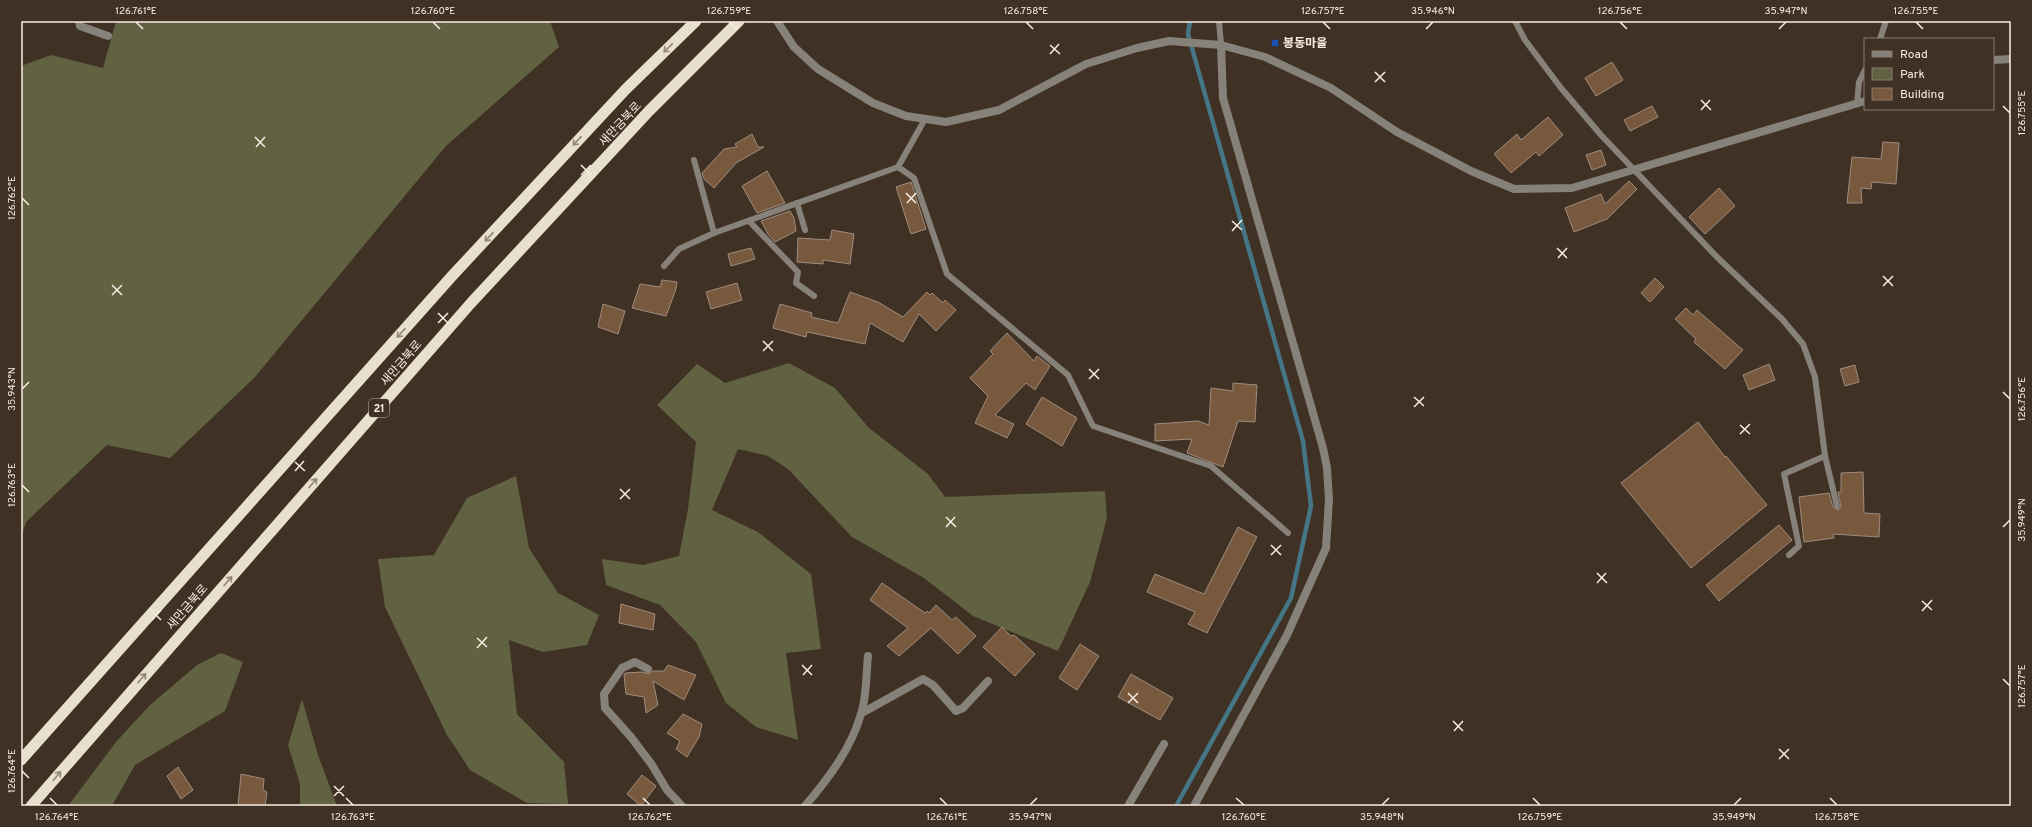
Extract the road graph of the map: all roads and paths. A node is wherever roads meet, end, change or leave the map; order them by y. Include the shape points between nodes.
1 (78, 21) edge
2 (696, 21) edge
3 (739, 21) edge
4 (777, 21) edge
5 (1219, 21) edge
6 (1515, 21) edge
7 (1886, 21) edge
8 (108, 36) dead end
9 (1880, 38) edge
10 (1221, 45) junction
11 (2011, 59) edge
12 (1994, 60) edge
13 (1864, 72) edge
14 (1861, 102) edge
15 (925, 119) junction
16 (694, 160) dead end
17 (898, 167) junction
18 (1635, 170) junction
19 (797, 204) junction
20 (749, 221) junction
21 (805, 230) dead end
22 (714, 233) junction
23 (664, 266) dead end
24 (814, 296) dead end
25 (1825, 456) junction
26 (1837, 506) dead end
27 (1288, 533) dead end
28 (1789, 555) dead end
29 (868, 656) dead end
30 (648, 669) dead end
31 (988, 681) dead end
32 (862, 714) junction
33 (1164, 744) dead end
34 (21, 760) edge
35 (31, 806) edge
36 (682, 806) edge
37 (805, 806) edge
38 (1128, 806) edge
39 (1194, 806) edge

1 - 8 street via 80,26
2 -> 34 highway, 새만금북로 via 626,89 452,276
35 -> 3 highway, 새만금북로 / 21 via 471,303 649,111
4 - 15 street via 794,47 818,69 873,103 906,116
5 - 10 lane
6 - 18 lane via 1525,40 1561,88 1601,136
7 - 9 lane
10 - 15 street via 1169,41 1136,48 1086,64 999,110 946,122
10 - 18 street via 1265,57 1331,88 1397,132 1471,171 1514,189 1572,188
10 - 39 street via 1223,98 1323,448 1329,499 1326,548 1288,635
11 - 12 street
13 - 14 lane via 1859,82
14 - 18 street
15 - 17 lane
16 - 22 lane
17 - 19 lane
17 - 27 lane via 914,178 947,274 1068,375 1093,426 1211,466
18 - 25 lane via 1716,256 1782,319 1803,344 1815,378
19 - 20 lane
19 - 21 lane
20 - 22 lane
20 - 24 lane via 798,272 796,283
22 - 23 lane via 679,249
25 - 26 lane
25 - 28 lane via 1784,474 1799,546
29 - 32 street
30 - 36 street via 635,662 622,668 604,694 606,708 652,765 667,790
31 - 32 street via 964,708 956,711 933,685 923,679
32 - 37 street via 831,774
33 - 38 street

